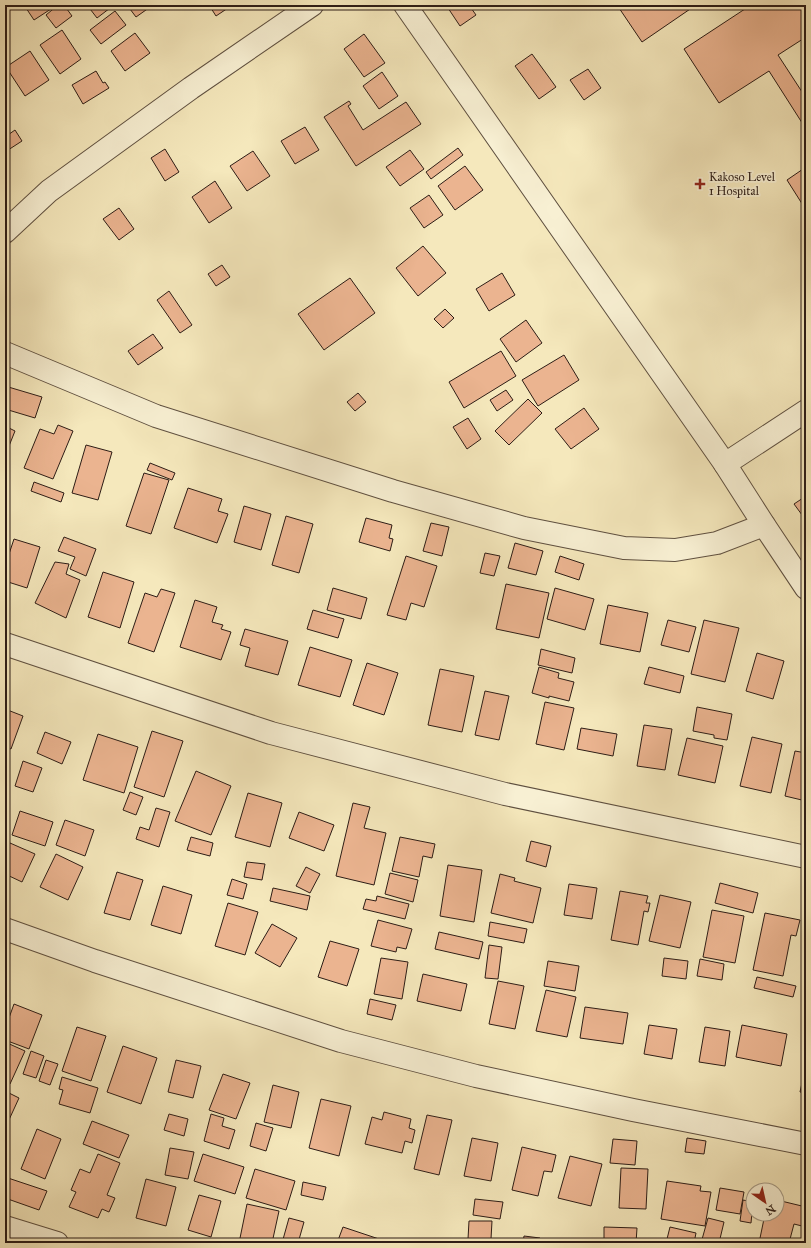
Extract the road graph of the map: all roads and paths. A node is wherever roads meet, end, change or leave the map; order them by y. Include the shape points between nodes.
1 (312, 5) edge
2 (405, 5) edge
3 (5, 232) edge
4 (5, 353) edge
5 (806, 411) edge
6 (725, 464) junction
7 (764, 525) junction
8 (806, 588) edge
9 (5, 644) edge
10 (806, 857) edge
11 (5, 929) edge
12 (806, 1144) edge
13 (5, 1227) edge
14 (57, 1243) edge

1 - 3 street via 191,88 49,191
2 - 6 street
4 - 7 street via 156,416 393,491 524,528 624,548 674,550 716,543
5 - 6 street
6 - 7 street
7 - 8 street
9 - 10 street via 271,733 505,794
11 - 12 street via 341,1041 476,1076
13 - 14 street

